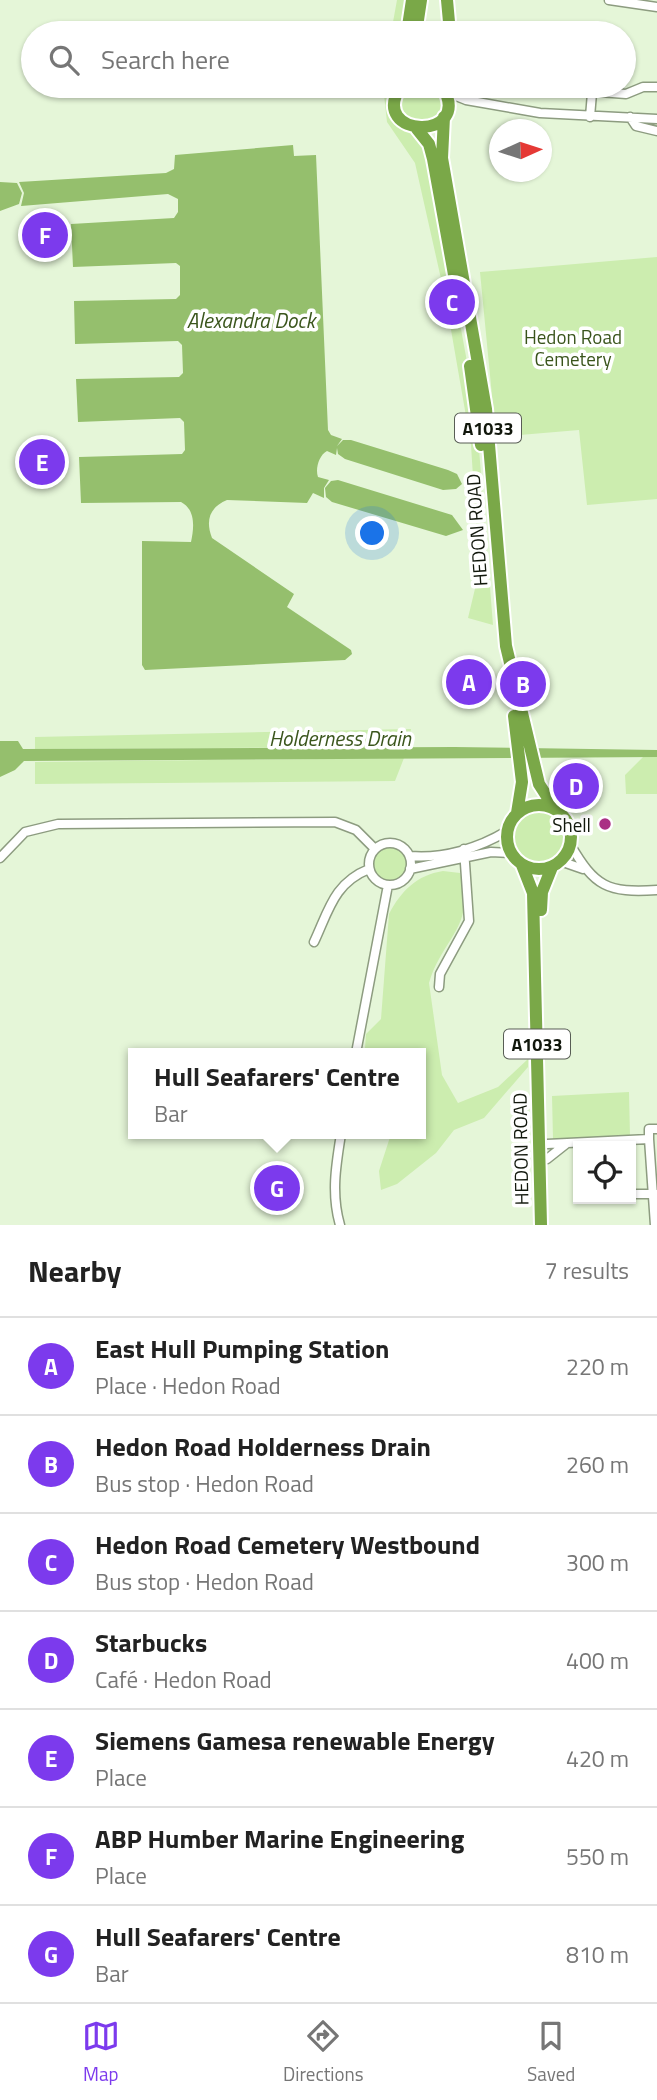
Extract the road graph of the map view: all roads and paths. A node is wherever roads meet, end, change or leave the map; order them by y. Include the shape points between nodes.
1 (412, 0) edge
2 (421, 0) edge
3 (447, 0) edge
4 (609, 0) edge
5 (657, 7) edge
6 (409, 21) edge
7 (418, 21) edge
8 (449, 21) edge
9 (656, 87) edge
10 (636, 90) edge
11 (396, 98) edge
12 (444, 98) edge
13 (462, 98) edge
14 (592, 98) edge
15 (466, 100) junction
16 (445, 114) junction
17 (590, 117) junction
18 (630, 117) junction
19 (657, 119) edge
20 (417, 129) junction
21 (657, 131) edge
22 (523, 742) junction
23 (528, 764) junction
24 (555, 809) junction
25 (517, 813) junction
26 (507, 831) junction
27 (570, 844) junction
28 (374, 848) junction
29 (464, 853) junction
30 (511, 853) junction
31 (410, 856) junction
32 (0, 858) edge
33 (522, 864) junction
34 (556, 864) junction
35 (369, 869) junction
36 (411, 869) junction
37 (583, 869) junction
38 (387, 886) junction
39 (657, 890) edge
40 (314, 942) dead end
41 (439, 987) dead end
42 (357, 1048) edge
43 (657, 1129) edge
44 (340, 1139) edge
45 (649, 1139) junction
46 (569, 1143) junction
47 (547, 1144) junction
48 (547, 1159) junction
49 (655, 1194) edge
50 (636, 1195) edge
51 (340, 1225) edge
52 (541, 1225) edge
53 (548, 1225) edge
54 (656, 1225) edge

1 - 6 highway
2 - 7 highway
3 - 8 highway
4 - 5 street
9 - 10 street
11 - 20 highway, A1033 via 398,114
12 - 16 highway, A1033
13 - 15 street
14 - 17 street
15 - 16 street
15 - 17 street
16 - 20 highway via 432,127
16 - 22 highway, HEDON ROAD / A1033 via 442,158 486,409 506,646
17 - 18 street
18 - 19 street
18 - 21 street via 636,126
20 - 22 highway, HEDON ROAD / A1033 via 429,144 433,159 476,398 491,574
22 - 23 highway, HEDON ROAD / A1033
23 - 24 highway, HEDON ROAD / A1033
23 - 25 highway, HEDON ROAD / A1033
24 - 25 highway via 535,805
24 - 27 highway, A1033 via 568,824
25 - 26 highway, A1033
26 - 29 street
26 - 30 highway
27 - 34 highway, A1033
27 - 37 street
28 - 31 street via 394,843
28 - 32 street via 356,830 335,822 58,824 25,832
28 - 35 street
29 - 30 street
29 - 31 street
29 - 36 street
29 - 41 street via 469,921 440,974
30 - 33 highway, A1033
31 - 36 street
33 - 34 highway via 540,869
33 - 52 highway, HEDON ROAD / A1033 via 533,893
34 - 37 street
34 - 47 highway, HEDON ROAD / A1033 via 541,897
35 - 38 street
35 - 40 street via 339,889
36 - 38 street via 402,881
37 - 39 street via 609,887
38 - 42 street
43 - 45 street via 649,1129
44 - 51 street via 334,1182
45 - 46 street
45 - 49 street
46 - 47 street
46 - 48 street
47 - 48 highway, HEDON ROAD / A1033
48 - 53 highway, HEDON ROAD / A1033
49 - 50 street
49 - 54 street

